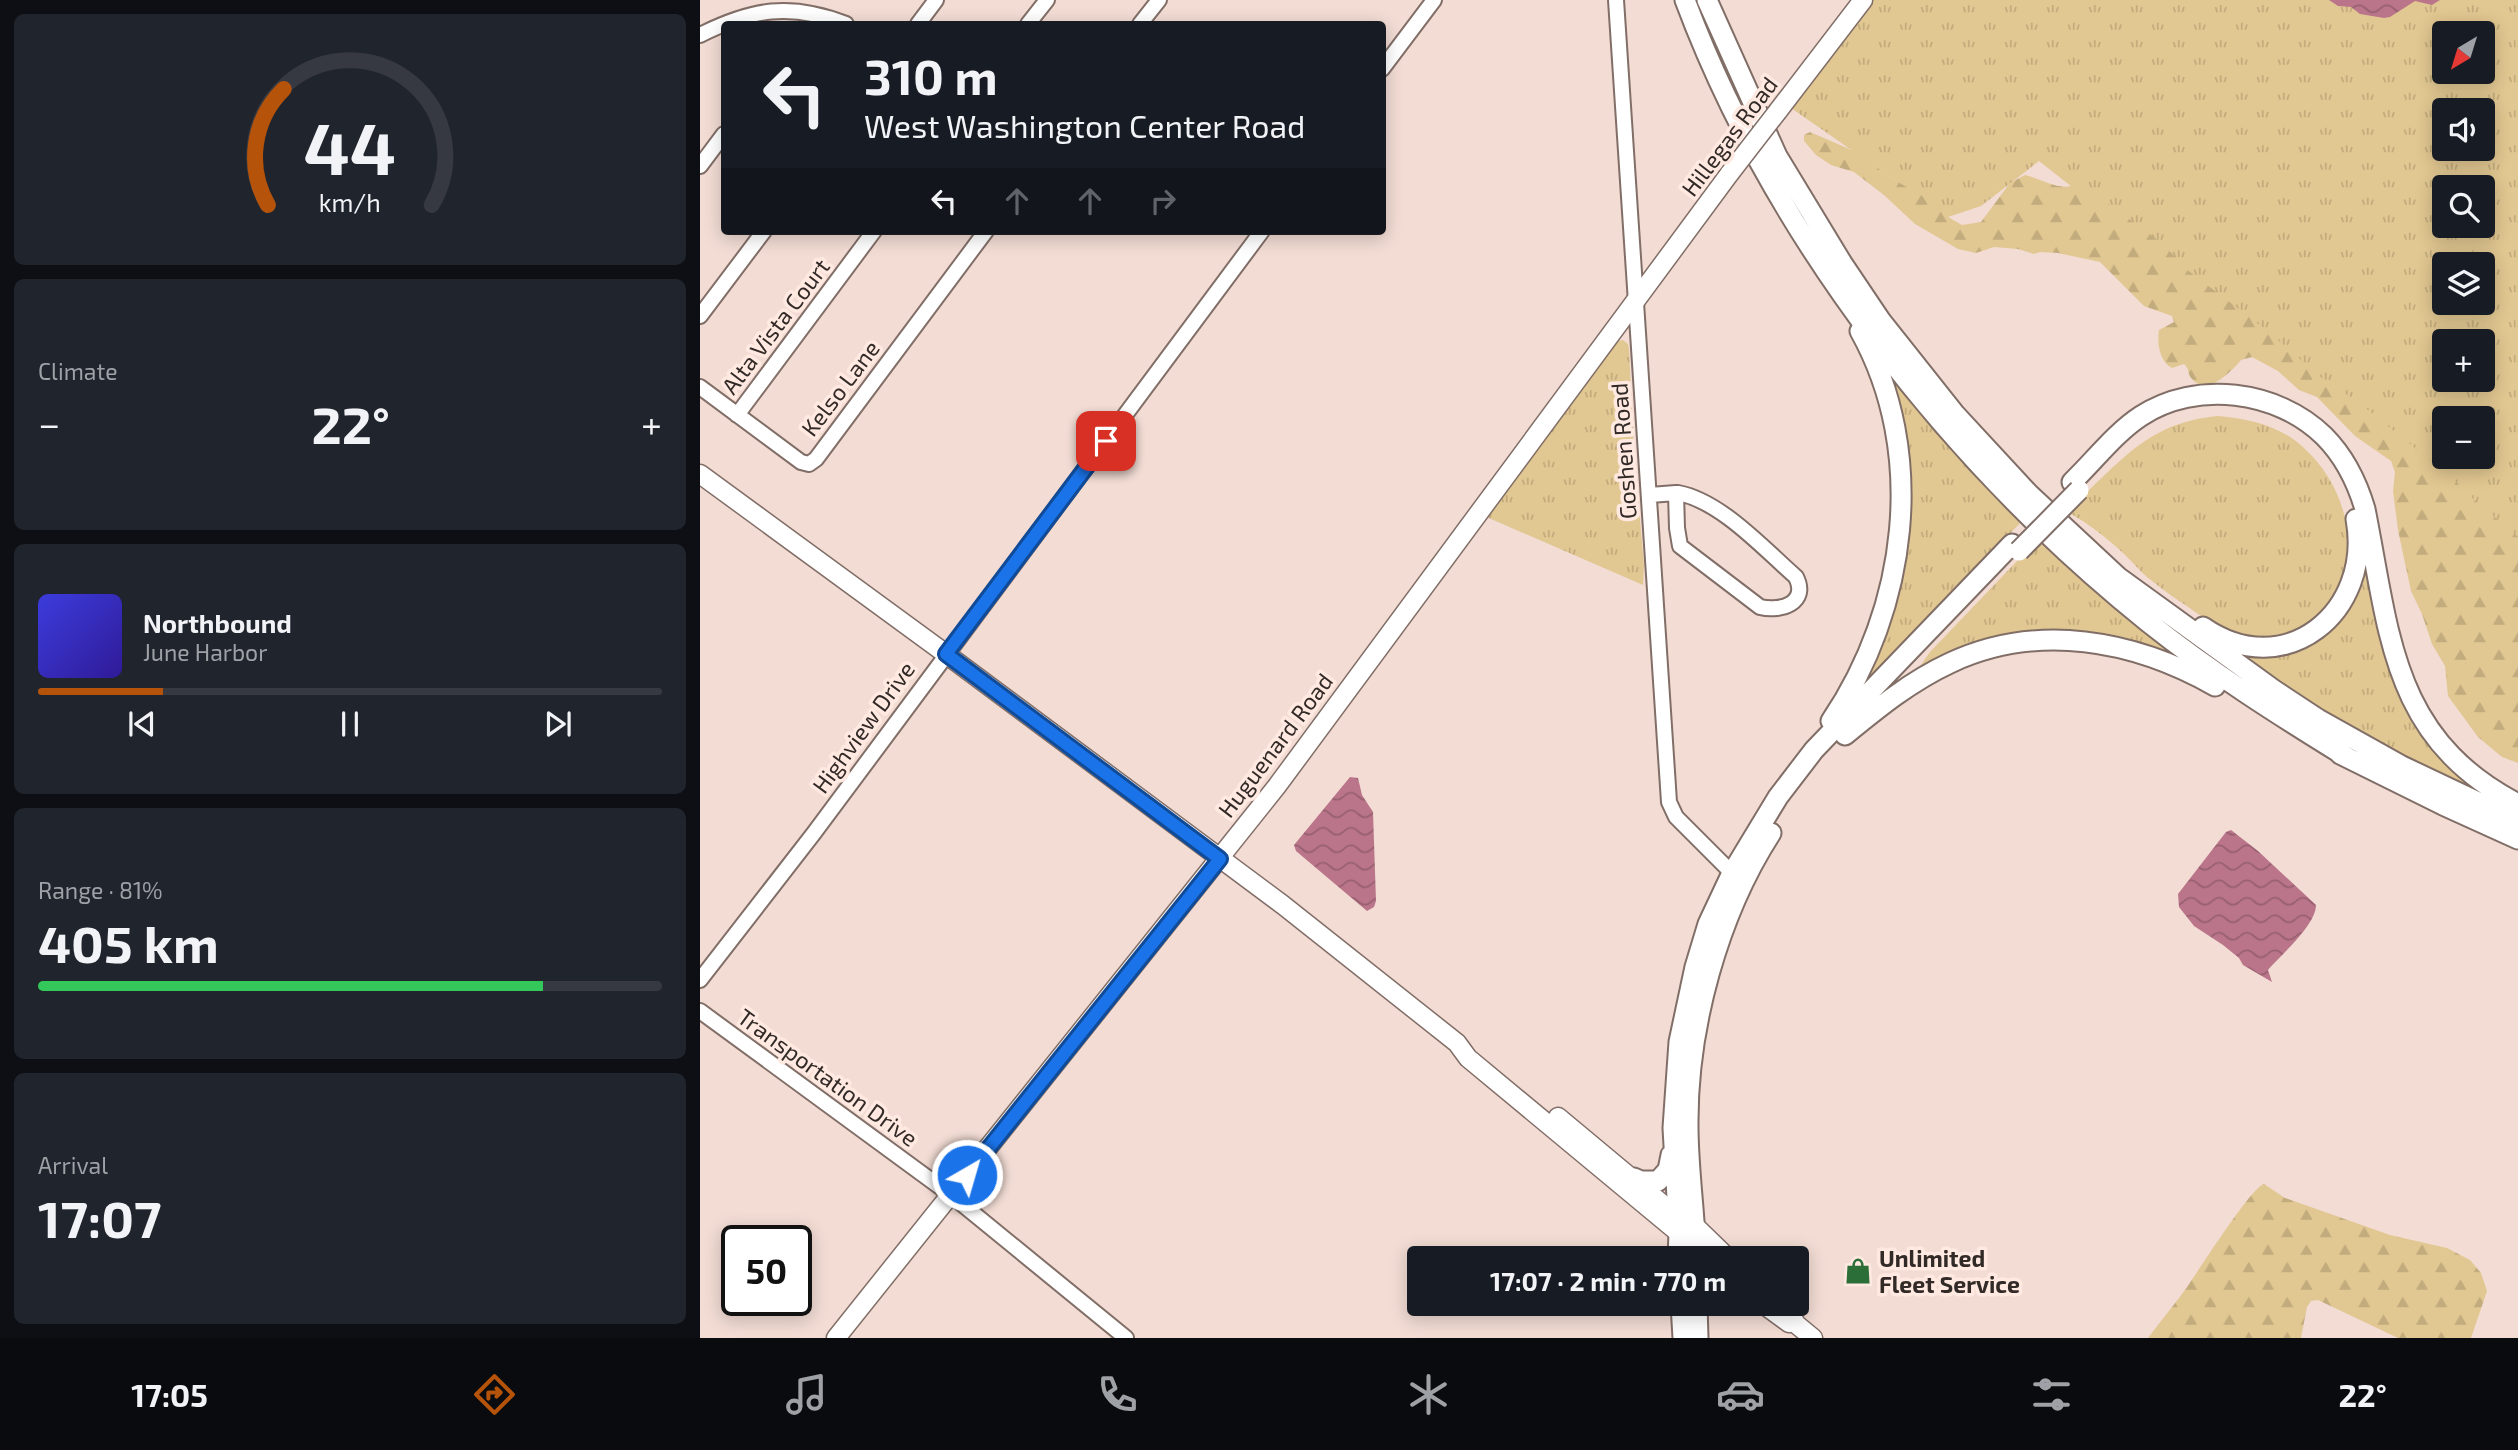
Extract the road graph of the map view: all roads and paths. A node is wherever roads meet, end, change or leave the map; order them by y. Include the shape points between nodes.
1 (936, 0) edge
2 (1046, 0) edge
3 (1159, 0) edge
4 (1434, 0) edge
5 (1616, 0) edge
6 (1685, 0) edge
7 (1707, 0) edge
8 (1863, 0) edge
9 (733, 21) edge
10 (838, 21) edge
11 (920, 21) edge
12 (1030, 21) edge
13 (1142, 21) edge
14 (721, 26) edge
15 (700, 35) edge
16 (1386, 64) edge
17 (721, 138) edge
18 (700, 166) edge
19 (761, 235) edge
20 (871, 235) edge
21 (983, 235) edge
22 (1259, 235) edge
23 (1825, 269) junction
24 (1636, 302) junction
25 (700, 316) edge
26 (700, 387) edge
27 (737, 415) junction
28 (700, 474) edge
29 (2076, 486) junction
30 (1676, 493) junction
31 (1650, 495) junction
32 (2015, 548) junction
33 (2118, 577) junction
34 (946, 654) junction
35 (1845, 736) junction
36 (1814, 750) junction
37 (2350, 759) junction
38 (2518, 804) edge
39 (2518, 821) edge
40 (2518, 839) edge
41 (1220, 859) junction
42 (1732, 873) junction
43 (700, 980) edge
44 (700, 1011) edge
45 (1457, 1043) junction
46 (1674, 1144) junction
47 (1634, 1178) junction
48 (951, 1195) junction
49 (1684, 1225) junction
50 (1680, 1246) edge
51 (1695, 1246) edge
52 (1712, 1246) edge
53 (1686, 1316) edge
54 (1695, 1316) edge
55 (1701, 1316) edge
56 (1778, 1316) edge
57 (1792, 1316) edge
58 (1796, 1324) junction
59 (1693, 1335) edge
60 (836, 1338) edge
61 (1126, 1338) edge
62 (1813, 1338) edge

1 - 11 street
2 - 12 street
3 - 13 street
4 - 16 street
5 - 24 street, Goshen Road
6 - 23 highway via 1749,141
7 - 33 highway via 1777,156 1881,321 1992,456
8 - 24 main road, Hillegas Road, bridge
9 - 10 street via 747,15 794,11
14 - 15 street
17 - 18 street
19 - 25 street
20 - 27 street, Alta Vista Court
21 - 27 street, Kelso Lane via 816,459 809,464 800,462
22 - 34 street, Highview Drive
23 - 36 highway via 1866,342 1882,384 1894,432 1901,501 1892,582 1878,631 1853,685
23 - 37 highway via 1936,416 2061,547 2223,679
24 - 31 street, Goshen Road
24 - 41 main road, Huguenard Road
26 - 27 street, Kelso Lane
28 - 34 main road
29 - 32 highway, bridge
29 - 33 highway via 2153,425 2188,411 2221,407 2267,415 2294,428 2325,456 2347,492 2356,521 2353,581 2343,602 2320,628 2289,643 2260,648 2221,638 2146,587
29 - 38 highway via 2128,426 2165,404 2189,397 2252,398 2292,413 2315,428 2336,450 2360,491 2396,662 2418,714 2467,771
30 - 30 street via 1693,495 1713,506 1796,577 1799,593 1792,603 1783,609 1760,607 1680,545
30 - 31 street
31 - 42 street, Goshen Road via 1670,802 1676,817
32 - 35 highway
32 - 36 highway
33 - 39 highway via 2318,719 2402,766
34 - 41 main road
34 - 43 street, Highview Drive
35 - 37 highway via 1890,698 1951,662 2003,646 2066,640 2111,645 2160,658
35 - 49 highway via 1812,774 1761,848 1724,931 1702,999 1689,1077
36 - 42 highway via 1778,797
37 - 40 highway
41 - 45 main road
41 - 48 main road, Huguenard Road
42 - 46 highway via 1708,924 1688,993 1676,1073
44 - 48 street, Transportation Drive
45 - 47 main road via 1474,1049
45 - 49 main road via 1478,1066
46 - 47 highway via 1662,1178 1653,1182
46 - 49 highway
47 - 49 main road
48 - 60 main road, Huguenard Road
48 - 61 street, Transportation Drive
49 - 50 highway
49 - 51 highway
49 - 52 main road
53 - 59 highway
54 - 59 highway
55 - 59 highway
56 - 58 main road
57 - 58 main road
58 - 62 main road

